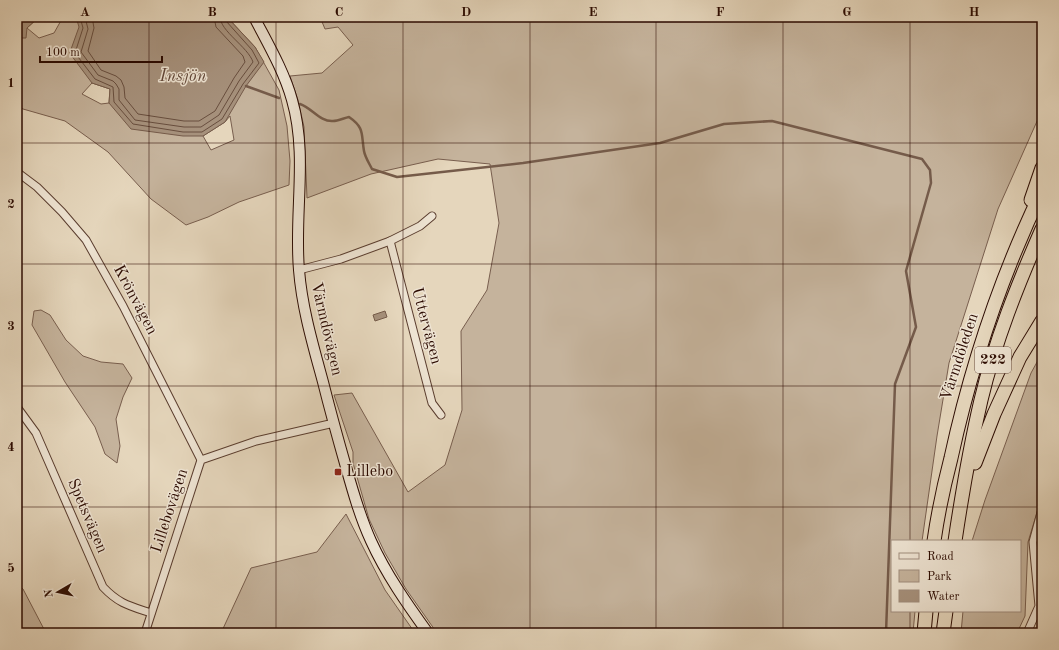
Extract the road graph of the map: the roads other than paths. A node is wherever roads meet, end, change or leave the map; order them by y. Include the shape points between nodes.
1 (254, 17) edge
2 (1042, 168) edge
3 (17, 172) edge
4 (1042, 191) edge
5 (432, 216) dead end
6 (1042, 228) edge
7 (390, 241) junction
8 (299, 270) junction
9 (1003, 283) junction
10 (1042, 321) edge
11 (17, 407) edge
12 (441, 415) dead end
13 (334, 423) junction
14 (201, 460) junction
15 (962, 497) junction
16 (1042, 509) edge
17 (934, 540) edge
18 (954, 540) edge
19 (926, 612) edge
20 (946, 612) edge
21 (151, 613) junction
22 (145, 633) edge
23 (428, 633) edge
24 (924, 633) edge
25 (943, 633) edge
26 (1027, 633) edge

1 - 8 main road, Värmdövägen via 284,77 298,128
2 - 9 highway
3 - 14 street, Krönvägen via 37,187 86,240 123,306
4 - 9 highway, Värmdöleden / 222
5 - 7 street via 420,226
6 - 15 highway, Värmdöleden / 222 via 997,344 981,400
7 - 8 street via 342,259
7 - 12 street, Uttervägen via 432,403
8 - 13 main road, Värmdövägen via 307,323
9 - 17 highway, Värmdöleden / 222 via 979,350 961,412
10 - 15 highway via 1020,357 997,407
11 - 21 street, Spetsvägen via 36,433 103,588 124,604
13 - 14 street, Lillebovägen via 256,441
13 - 23 main road, Värmdövägen via 356,501 372,542 403,597
14 - 21 street, Lillebovägen
15 - 18 highway, Värmdöleden / 222
16 - 26 street via 1033,542 1039,606
19 - 24 highway
20 - 25 highway
21 - 22 street, Lillebovägen

